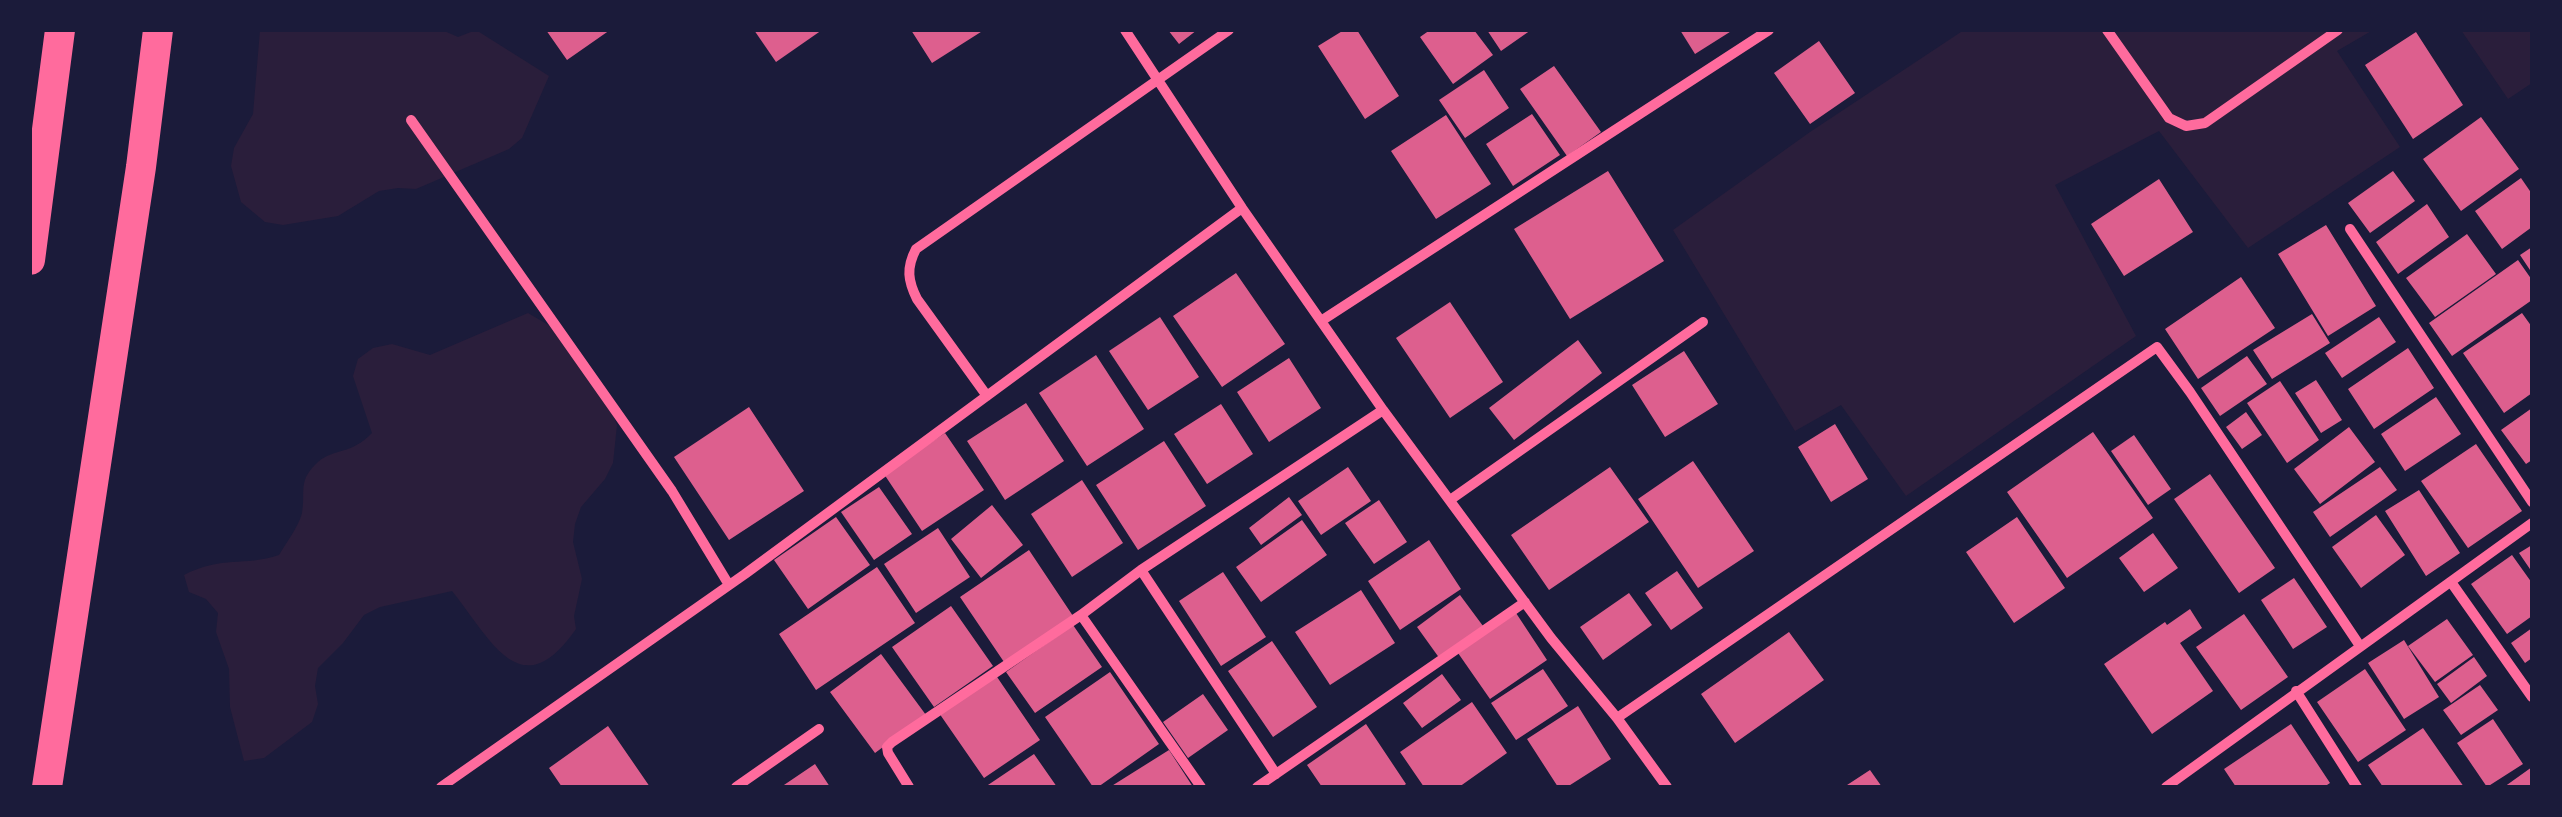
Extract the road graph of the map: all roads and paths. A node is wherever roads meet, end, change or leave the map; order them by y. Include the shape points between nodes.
1 (60, 30) edge
2 (158, 30) edge
3 (1124, 30) edge
4 (1229, 30) edge
5 (1769, 30) edge
6 (2107, 30) edge
7 (2338, 30) edge
8 (1158, 79) junction
9 (411, 120) dead end
10 (1242, 208) junction
11 (2350, 229) dead end
12 (30, 260) edge
13 (1321, 321) junction
14 (1702, 322) dead end
15 (987, 396) junction
16 (1383, 410) junction
17 (1450, 500) junction
18 (2532, 502) edge
19 (2532, 523) edge
20 (1141, 570) junction
21 (2452, 582) junction
22 (729, 585) junction
23 (1525, 602) junction
24 (1081, 615) junction
25 (2360, 646) junction
26 (2296, 691) junction
27 (2532, 697) edge
28 (1617, 718) junction
29 (819, 729) dead end
30 (1276, 774) junction
31 (46, 787) edge
32 (441, 787) edge
33 (736, 787) edge
34 (909, 787) edge
35 (1201, 787) edge
36 (1257, 787) edge
37 (1667, 787) edge
38 (2166, 787) edge
39 (2357, 787) edge

1 - 12 highway
2 - 31 highway
3 - 8 street
4 - 8 street
5 - 13 street
6 - 7 street via 2169,118 2186,126 2205,123
8 - 10 street
8 - 15 street via 911,258 909,284 917,299
9 - 22 street via 672,490
10 - 13 street
10 - 15 street
11 - 18 street
13 - 16 street
14 - 17 street
15 - 22 street
16 - 17 street
16 - 20 street
17 - 23 street
19 - 21 street
20 - 24 street
20 - 30 street
21 - 25 street
21 - 27 street
22 - 32 street
23 - 28 street
23 - 30 street
24 - 34 street via 892,742 888,753
24 - 35 street
25 - 26 street
25 - 28 street via 2156,348
26 - 38 street
26 - 39 street
28 - 37 street
29 - 33 street
30 - 36 street

